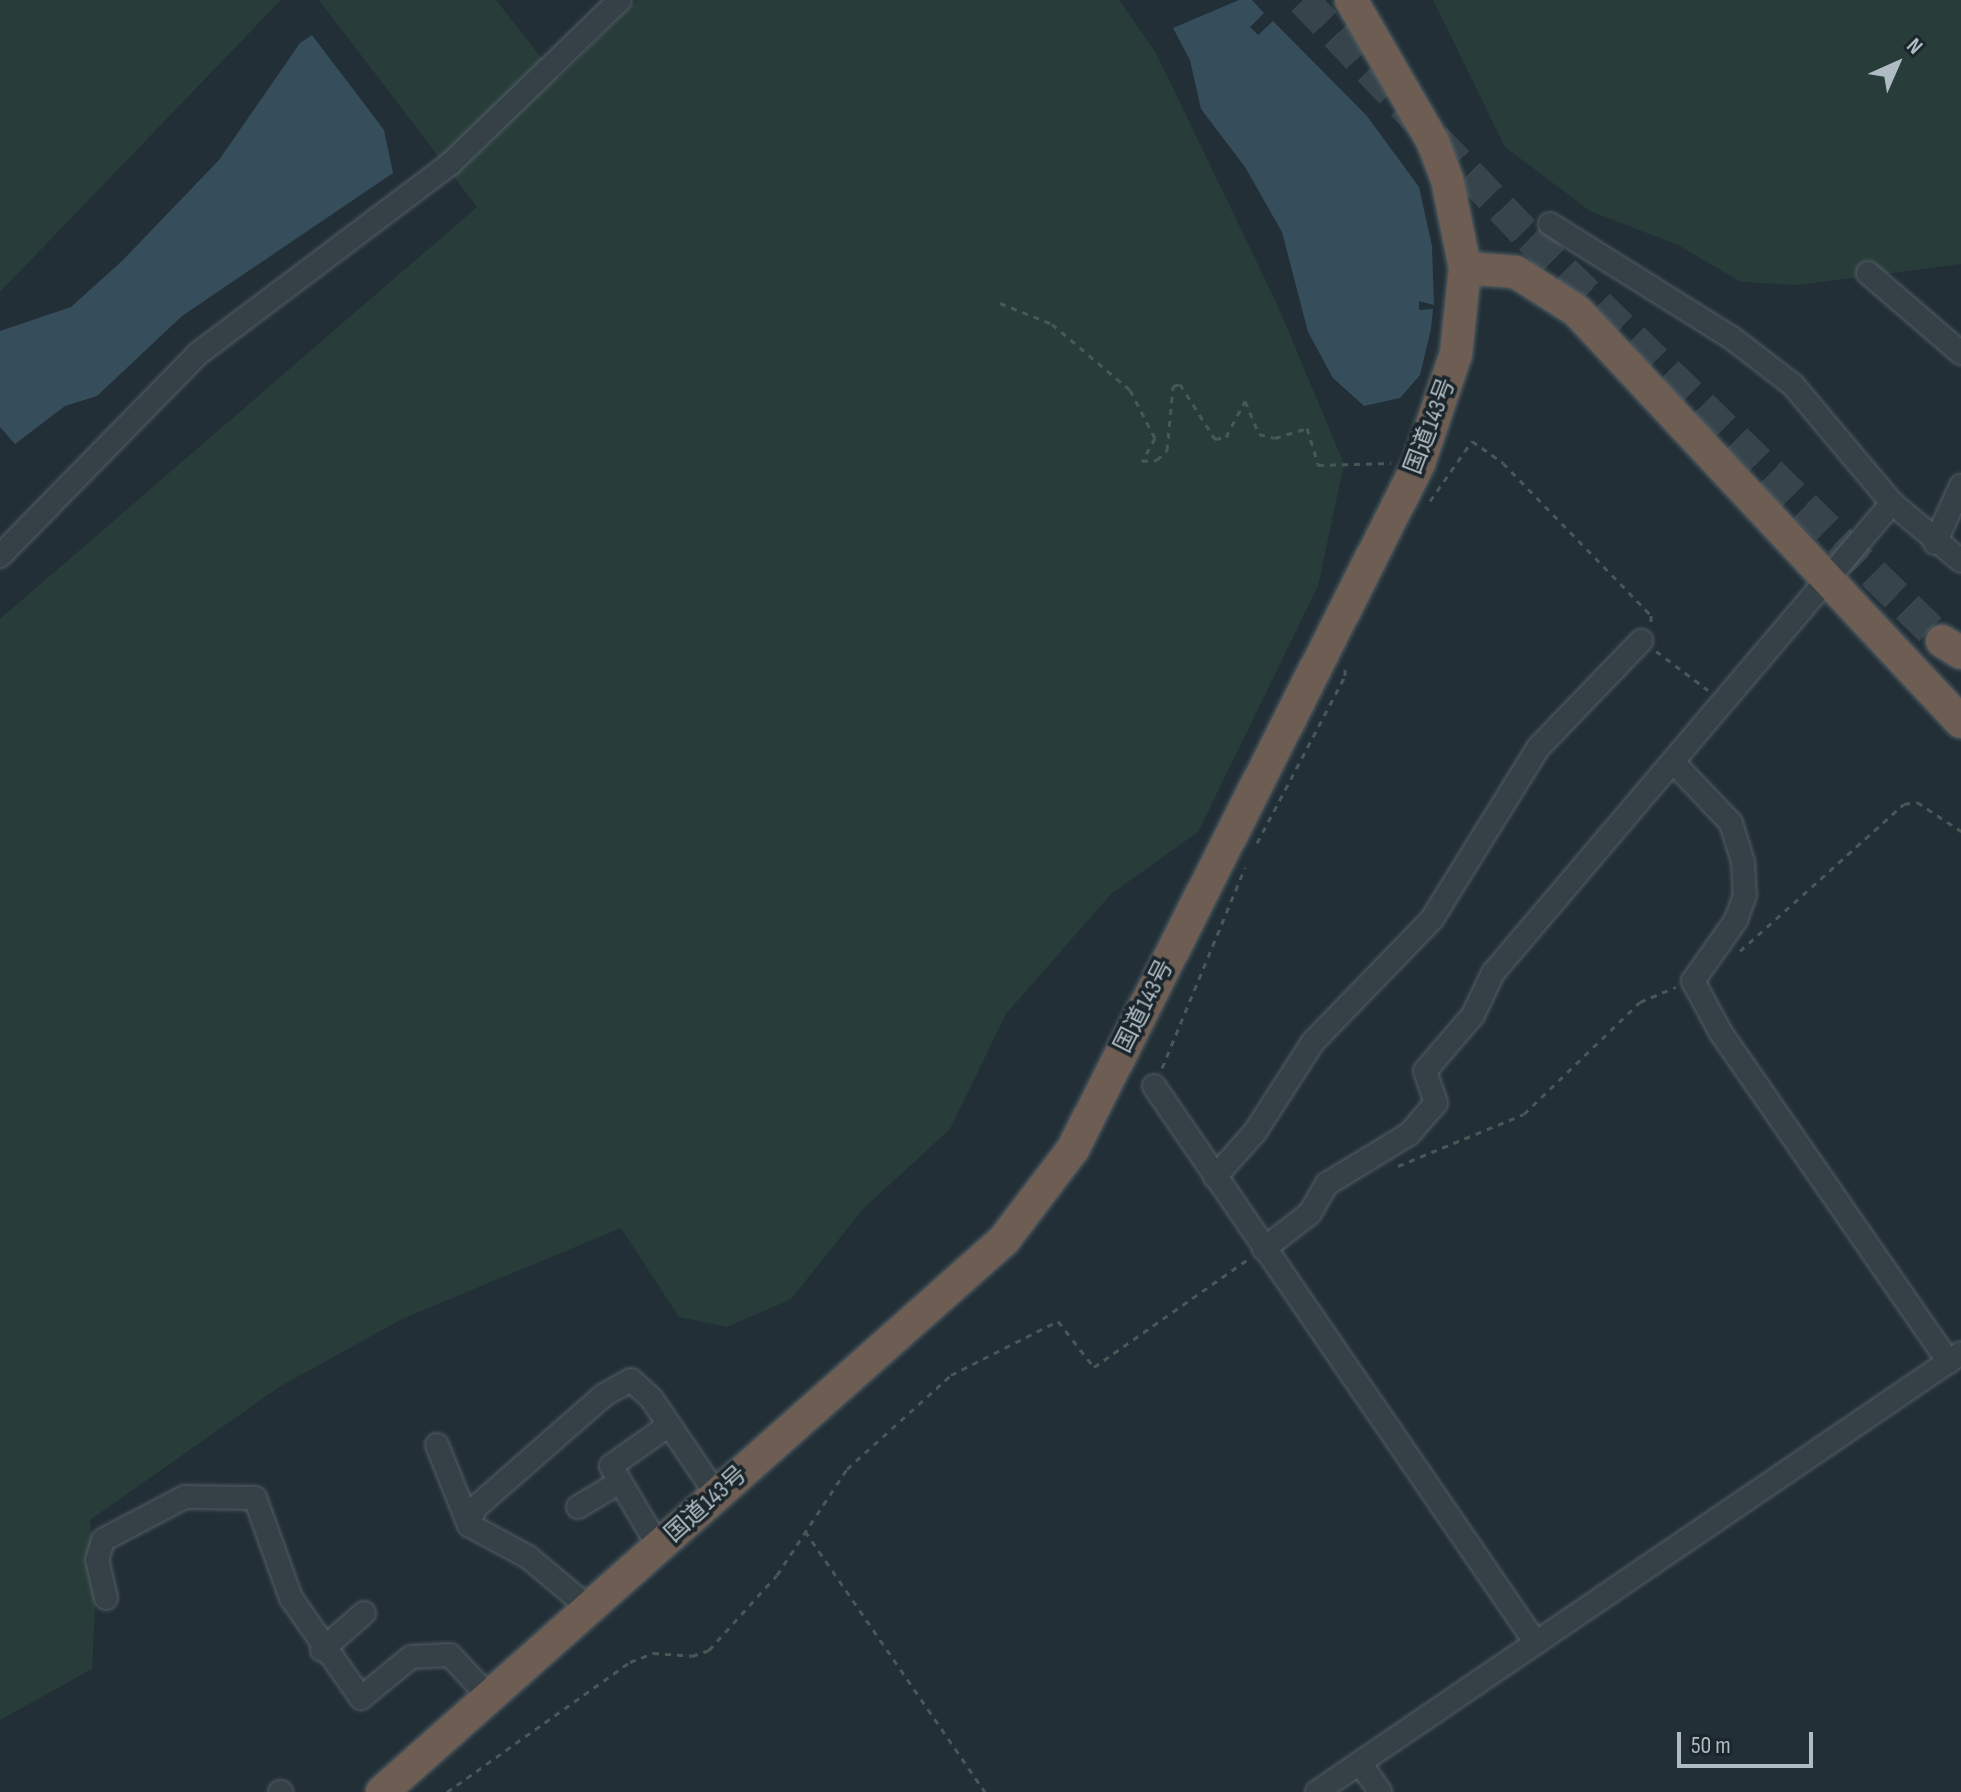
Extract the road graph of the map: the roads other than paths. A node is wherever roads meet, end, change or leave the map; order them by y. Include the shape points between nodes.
1 (620, 0) edge
2 (1351, 0) edge
3 (1550, 224) dead end
4 (1465, 268) junction
5 (1868, 273) dead end
6 (1961, 353) edge
7 (1961, 486) edge
8 (1892, 503) junction
9 (1935, 543) junction
10 (0, 556) edge
11 (1961, 561) edge
12 (1829, 576) junction
13 (1641, 641) road end
14 (1961, 722) edge
15 (1673, 762) junction
16 (1154, 1086) road end
17 (1215, 1177) junction
18 (1264, 1249) junction
19 (1955, 1358) edge
20 (669, 1425) junction
21 (437, 1445) dead end
22 (620, 1482) junction
23 (717, 1495) junction
24 (578, 1507) dead end
25 (469, 1525) junction
26 (659, 1547) junction
27 (106, 1598) dead end
28 (589, 1608) junction
29 (364, 1613) dead end
30 (1536, 1643) junction
31 (322, 1650) junction
32 (489, 1697) junction
33 (1360, 1763) junction
34 (382, 1792) edge
35 (1317, 1792) edge
36 (1380, 1792) edge

1 - 10 street via 450,164 199,353
2 - 4 highway, 国道143号 via 1433,142
3 - 8 street via 1732,338 1793,385
4 - 12 highway via 1516,272 1577,311
4 - 23 highway, 国道143号 via 1456,354 1419,463 1073,1149 1041,1198 1004,1240
5 - 6 street
7 - 9 street
8 - 9 street
8 - 12 street
9 - 11 street
12 - 14 highway
12 - 15 street
13 - 17 street via 1538,748 1432,919 1313,1042 1255,1132
15 - 18 street via 1592,849 1493,973 1473,1015 1425,1071 1436,1103 1409,1134 1327,1184 1310,1213
15 - 19 street via 1731,823 1743,862 1745,895 1736,920 1693,981 1721,1033
16 - 17 street
17 - 18 street
18 - 30 street
19 - 30 street
20 - 22 street via 611,1466
20 - 23 street
20 - 25 street via 631,1380 604,1395 475,1508
21 - 25 street
22 - 24 street
22 - 26 street
23 - 26 highway, 国道143号
25 - 28 street via 528,1557
26 - 28 highway, 国道143号
27 - 31 street via 97,1560 103,1540 185,1497 255,1498 291,1598
28 - 32 highway, 国道143号
29 - 31 street
30 - 33 street
31 - 32 street via 361,1698 411,1657 450,1655
32 - 34 highway, 国道143号
33 - 35 street
33 - 36 street

